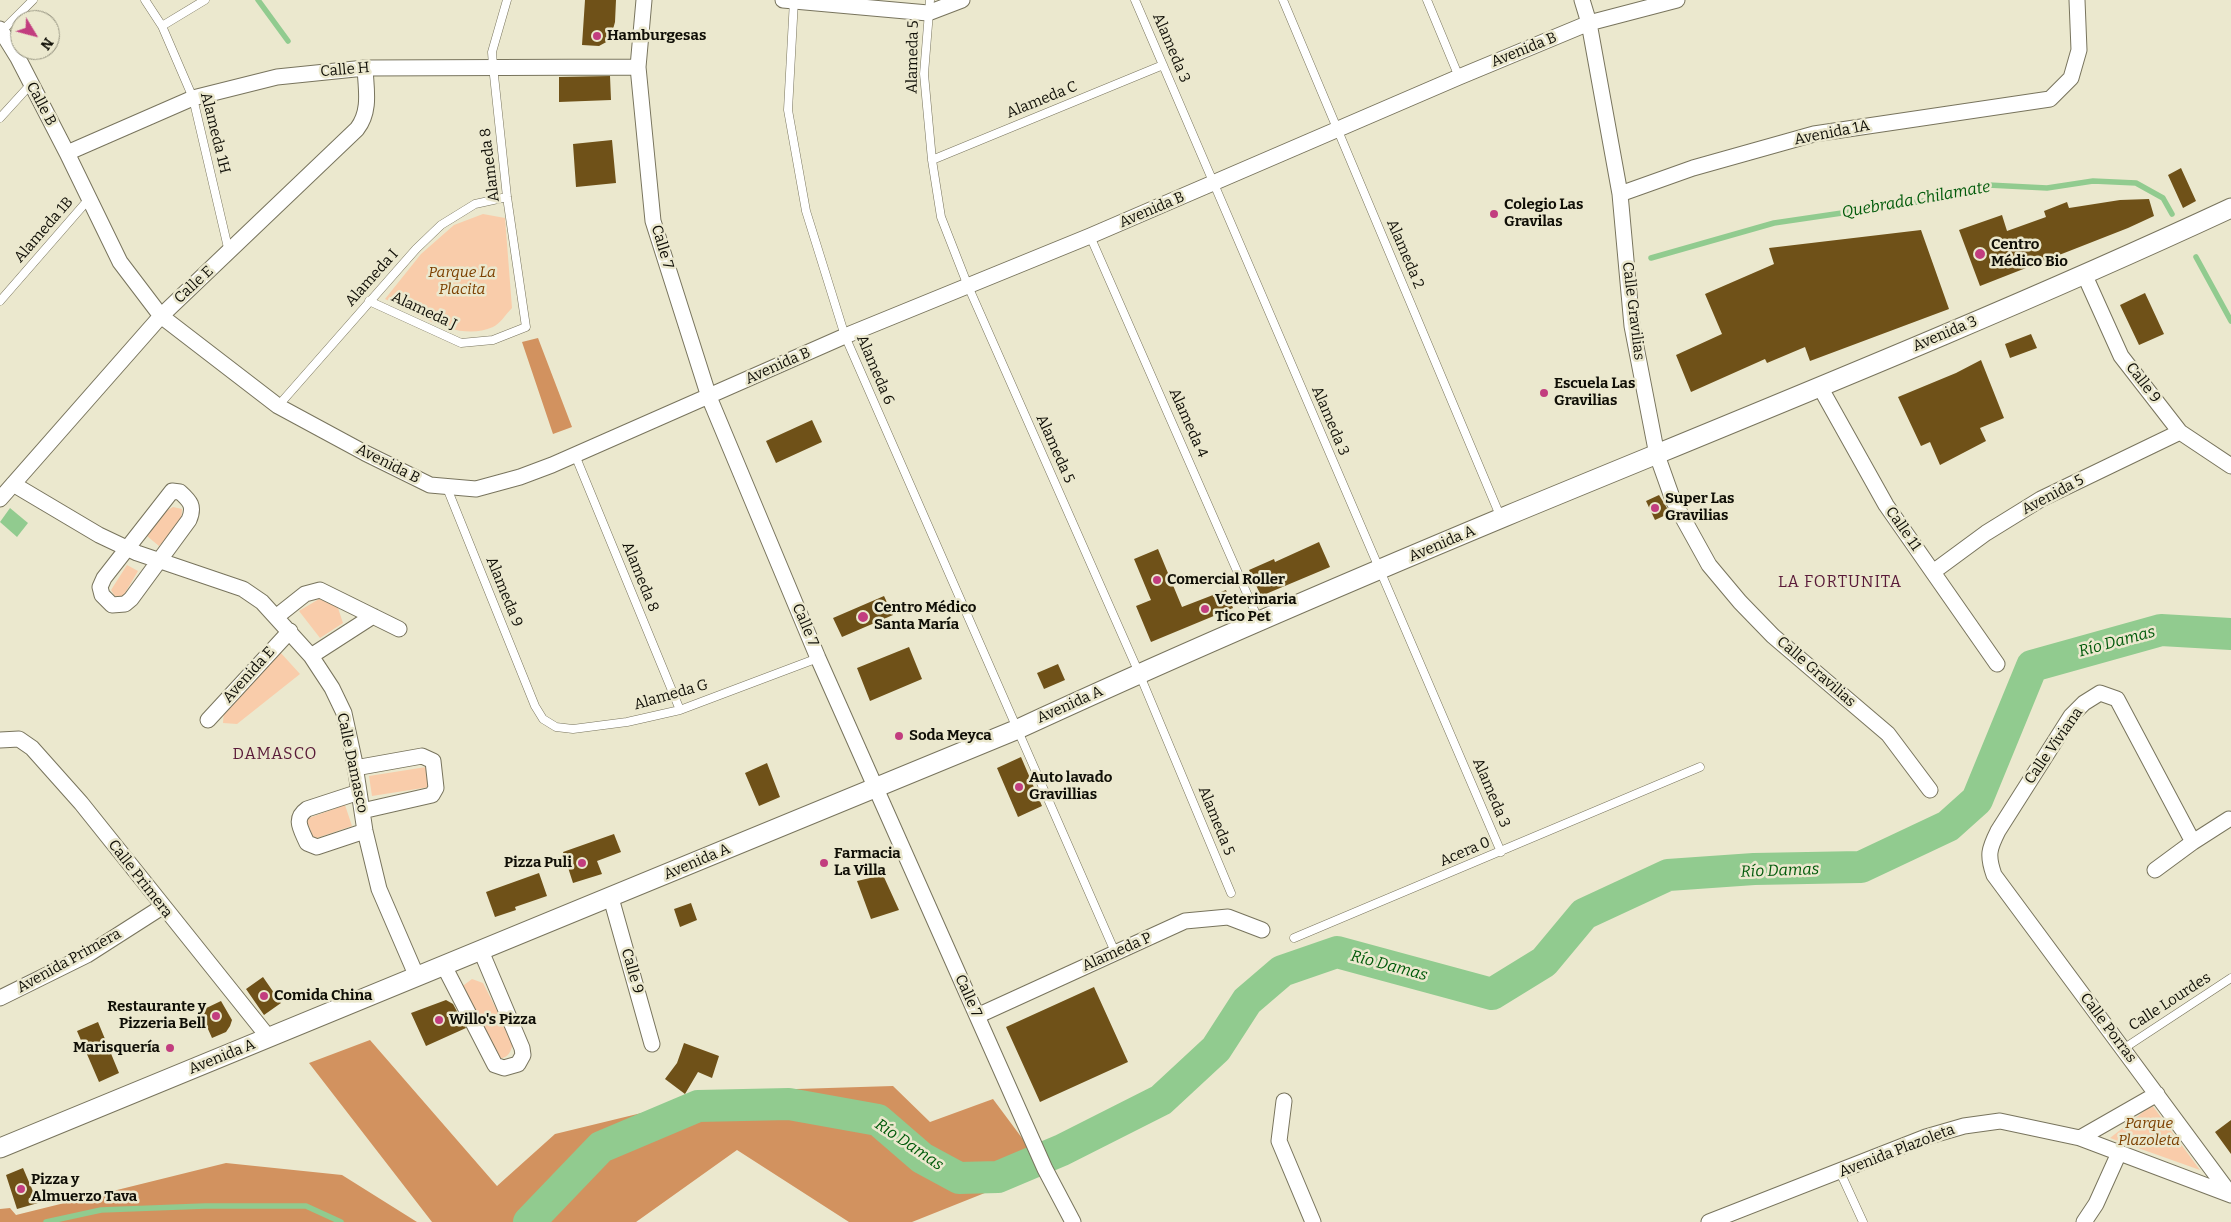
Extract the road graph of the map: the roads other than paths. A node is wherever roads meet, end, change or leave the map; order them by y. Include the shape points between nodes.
1 (33, 0) edge
2 (145, 0) edge
3 (205, 0) edge
4 (507, 0) edge
5 (644, 0) edge
6 (790, 0) edge
7 (962, 0) edge
8 (1135, 0) edge
9 (1283, 0) edge
10 (1427, 0) edge
11 (1582, 0) edge
12 (1677, 0) edge
13 (2077, 0) edge
14 (929, 6) edge
15 (1589, 23) junction
16 (162, 26) junction
17 (1, 30) edge
18 (1163, 65) junction
19 (493, 66) junction
20 (638, 67) junction
21 (365, 68) junction
22 (1459, 77) junction
23 (31, 84) junction
24 (193, 98) junction
25 (0, 118) edge
26 (1338, 130) junction
27 (67, 153) junction
28 (932, 160) junction
29 (1214, 183) junction
30 (1620, 194) junction
31 (507, 197) junction
32 (88, 200) junction
33 (2231, 208) edge
34 (1090, 236) junction
35 (229, 252) junction
36 (2085, 276) junction
37 (968, 286) junction
38 (0, 301) edge
39 (369, 301) junction
40 (161, 316) junction
41 (526, 328) joint
42 (845, 336) junction
43 (1820, 387) junction
44 (709, 397) junction
45 (278, 406) junction
46 (2180, 432) junction
47 (575, 455) junction
48 (1657, 455) junction
49 (2231, 466) edge
50 (14, 484) junction
51 (447, 488) junction
52 (0, 499) edge
53 (1501, 518) junction
54 (126, 548) junction
55 (158, 562) junction
56 (1379, 571) junction
57 (1934, 572) junction
58 (373, 616) junction
59 (276, 617) junction
60 (1260, 622) junction
61 (399, 629) dead end
62 (290, 631) junction
63 (311, 656) junction
64 (818, 658) junction
65 (1997, 664) dead end
66 (1139, 673) junction
67 (535, 706) joint
68 (680, 710) junction
69 (208, 720) dead end
70 (1018, 729) junction
71 (0, 740) edge
72 (1700, 767) dead end
73 (355, 768) junction
74 (875, 787) junction
75 (1930, 790) dead end
76 (359, 792) junction
77 (362, 811) junction
78 (2229, 819) dead end
79 (365, 831) junction
80 (2194, 842) junction
81 (1501, 852) junction
82 (1989, 860) joint
83 (2154, 870) dead end
84 (1231, 893) dead end
85 (611, 898) junction
86 (162, 907) junction
87 (1262, 930) dead end
88 (1294, 938) dead end
89 (482, 951) junction
90 (1115, 952) junction
91 (444, 966) junction
92 (417, 977) junction
93 (2231, 978) edge
94 (0, 998) edge
95 (977, 1016) junction
96 (269, 1038) junction
97 (652, 1044) dead end
98 (2123, 1049) junction
99 (2157, 1094) junction
100 (1284, 1101) dead end
101 (2080, 1138) junction
102 (0, 1148) edge
103 (2119, 1153) junction
104 (1840, 1172) junction
105 (2231, 1195) edge
106 (1073, 1222) edge
107 (1313, 1222) edge
108 (1709, 1222) edge
109 (1863, 1222) edge
110 (2084, 1222) edge

1 - 17 lane
2 - 16 lane, Alameda 1H
3 - 16 lane
4 - 19 lane, Alameda 8 via 492,52
5 - 20 street, Calle 7
6 - 14 street
6 - 42 lane, Alameda 6 via 788,110 806,211
7 - 14 street
8 - 18 lane, Alameda 3
9 - 26 lane, Alameda 2
10 - 22 lane
11 - 15 street, Calle Gravilias
12 - 15 street, Avenida B
13 - 30 street, Avenida 1A via 2079,50 2071,78 2050,99 1814,134 1693,168
14 - 28 lane, Alameda 5 via 924,74
15 - 22 street, Avenida B
15 - 30 street, Calle Gravilias
16 - 24 lane, Alameda 1H
17 - 23 street, Calle B
18 - 28 lane, Alameda C
18 - 29 lane, Alameda 3
19 - 20 street, Calle H
19 - 21 street, Calle H
19 - 31 lane, Alameda 8
20 - 44 street, Calle 7 via 653,221
21 - 24 street, Calle H via 277,76
21 - 35 street, Calle E via 367,102 364,120 345,143
22 - 26 street, Avenida B
23 - 25 lane
23 - 27 street, Calle B
24 - 27 street, Calle H
24 - 35 lane, Alameda 1H
26 - 29 street, Avenida B
26 - 53 lane, Alameda 2
27 - 32 street, Avenida B
28 - 37 lane, Alameda 5 via 941,216
29 - 34 street, Avenida B
29 - 56 lane, Alameda 3
30 - 48 street, Calle Gravilias via 1632,326
31 - 39 lane, Alameda I via 475,204 441,225
31 - 41 lane, Alameda 8
32 - 38 lane, Alameda 1B
32 - 40 street, Avenida B via 120,262
33 - 36 street, Avenida 3
34 - 37 street, Avenida B
34 - 60 lane, Alameda 4
35 - 40 street, Calle E
36 - 43 street, Avenida 3
36 - 46 street, Calle 9 via 2121,356
37 - 42 street, Avenida B
37 - 66 lane, Alameda 5
39 - 41 lane, Alameda J via 462,343 493,340
39 - 45 lane, Alameda I
40 - 45 street, Avenida B
40 - 50 street, Calle E
42 - 44 street, Avenida B
42 - 70 lane, Alameda 6
43 - 48 street, Avenida 3
43 - 57 street, Calle 11 via 1886,505
44 - 47 street, Avenida B
44 - 64 street, Calle 7
45 - 51 street, Avenida B via 430,485
46 - 49 street, Calle 9
46 - 57 street, Avenida 5 via 2041,499 1986,533
47 - 51 street, Avenida B via 520,477 476,488
47 - 68 lane, Alameda 8
48 - 53 street, Avenida A
48 - 75 street, Calle Gravilias via 1673,500 1709,565 1774,636 1888,734
50 - 52 street, Calle E
50 - 54 street, Calle Damasco via 57,512
51 - 67 lane, Alameda 9
53 - 56 street, Avenida A
54 - 55 street, Calle Damasco
54 - 55 street via 100,587 102,595 112,606 125,604
54 - 55 street via 166,497 172,491 180,492 191,503 193,512
55 - 59 street, Calle Damasco via 243,589
56 - 60 street, Avenida A
56 - 81 lane, Alameda 3
57 - 65 street, Calle 11
58 - 59 street via 320,590 305,594
58 - 61 street
58 - 63 street
59 - 62 street, Calle Damasco
60 - 66 street, Avenida A
62 - 63 street, Calle Damasco
62 - 69 street, Avenida E
63 - 73 street, Calle Damasco via 344,713
64 - 68 lane, Alameda G
64 - 74 street, Calle 7
66 - 70 street, Avenida A
66 - 84 lane, Alameda 5
67 - 68 lane, Alameda G via 543,719 556,727 573,729 627,722
70 - 74 street, Avenida A
70 - 90 lane
71 - 86 street, Calle Primera via 19,739 32,748
72 - 81 lane, Acera 0
73 - 76 street, Calle Damasco
73 - 77 street via 422,756 433,761 436,788 432,795
74 - 85 street, Avenida A
74 - 95 street, Calle 7
76 - 77 street, Calle Damasco
76 - 79 street via 307,809 301,813 299,824 307,842 317,846
77 - 79 street, Calle Damasco
78 - 80 street
79 - 92 street, Calle Damasco via 378,889
80 - 82 street, Calle Viviana via 2117,699 2100,693 2071,716 1998,830
80 - 83 street
81 - 88 lane, Acera 0
82 - 98 street, Calle Porras via 1994,875
85 - 89 street, Avenida A
85 - 97 street, Calle 9
86 - 94 street, Avenida Primera via 87,955
86 - 96 street, Calle Primera
87 - 90 street, Alameda P via 1228,918 1185,921
89 - 91 street, Avenida A
89 - 91 street via 522,1048 523,1055 518,1064 504,1068 495,1065
90 - 95 street, Alameda P
91 - 92 street, Avenida A
92 - 96 street, Avenida A
93 - 98 lane, Calle Lourdes
95 - 106 street, Calle 7 via 1045,1169
96 - 102 street, Avenida A
98 - 99 street, Calle Porras
99 - 101 street
99 - 105 street, Calle Porras
100 - 107 street via 1279,1141
101 - 103 street, Avenida Plazoleta
101 - 104 street, Avenida Plazoleta via 2000,1121 1964,1126 1926,1137
103 - 105 street, Avenida Plazoleta
103 - 110 street via 2096,1204
104 - 108 street, Avenida Plazoleta
104 - 109 lane

